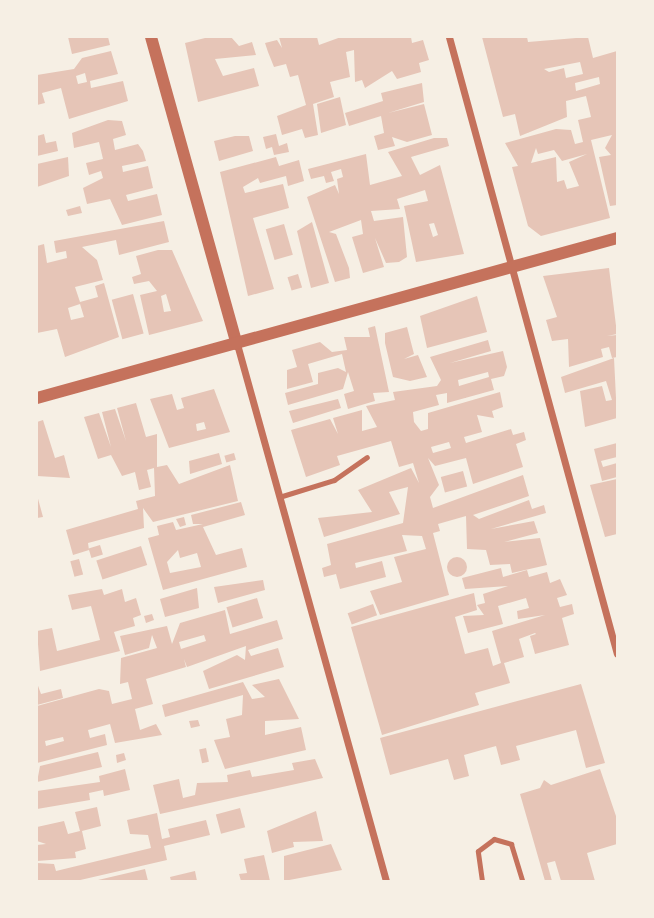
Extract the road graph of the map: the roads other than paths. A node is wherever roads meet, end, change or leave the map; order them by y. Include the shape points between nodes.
1 (151, 37) edge
2 (449, 37) edge
3 (617, 238) edge
4 (512, 264) junction
5 (237, 344) junction
6 (37, 398) edge
7 (367, 457) dead end
8 (279, 497) junction
9 (617, 654) edge
10 (386, 881) edge
11 (482, 881) edge
12 (522, 881) edge

1 - 5 street
2 - 4 street
3 - 4 street
4 - 5 street
4 - 9 street
5 - 6 street
5 - 8 street
7 - 8 lane via 334,480
8 - 10 street
11 - 12 lane via 478,851 494,839 511,844

